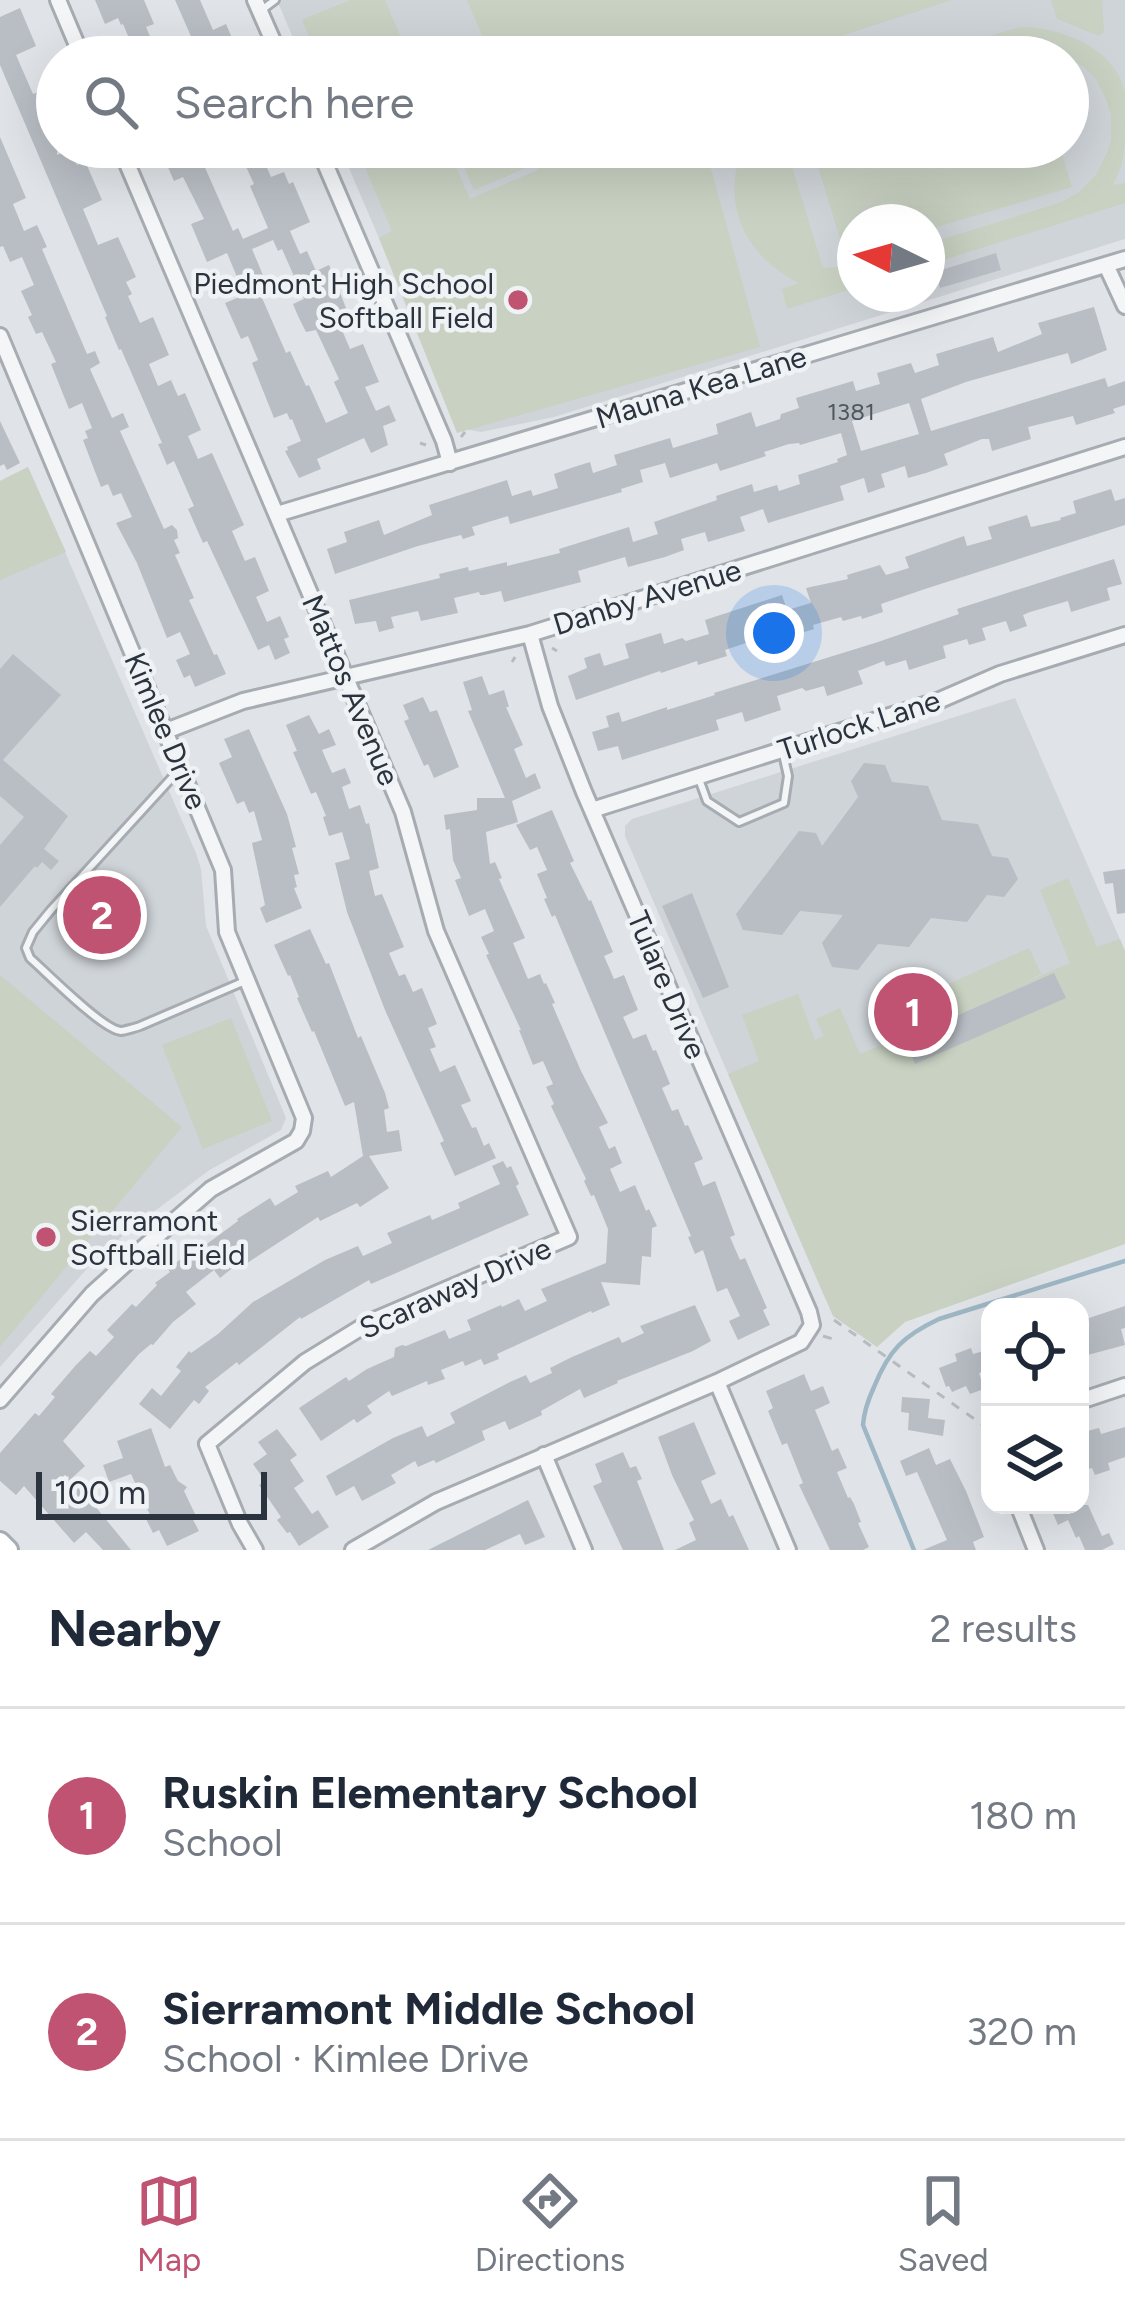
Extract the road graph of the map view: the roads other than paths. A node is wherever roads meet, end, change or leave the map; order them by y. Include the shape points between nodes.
1 (58, 0) edge
2 (275, 0) edge
3 (258, 6) edge
4 (73, 36) edge
5 (271, 36) edge
6 (130, 168) edge
7 (327, 168) edge
8 (1125, 259) edge
9 (1106, 265) junction
10 (1125, 306) edge
11 (0, 336) edge
12 (7, 373) edge
13 (1125, 448) edge
14 (450, 463) junction
15 (277, 514) junction
16 (530, 634) junction
17 (1125, 635) edge
18 (345, 676) junction
19 (166, 731) junction
20 (782, 749) junction
21 (181, 767) junction
22 (698, 776) junction
23 (592, 810) junction
24 (248, 980) junction
25 (569, 1237) joint
26 (717, 1382) junction
27 (1125, 1386) edge
28 (1089, 1398) edge
29 (0, 1400) edge
30 (544, 1455) junction
31 (1022, 1514) edge
32 (0, 1542) edge
33 (8, 1550) edge
34 (254, 1550) edge
35 (353, 1550) edge
36 (584, 1550) edge
37 (788, 1550) edge
38 (1036, 1550) edge

1 - 4 street
2 - 3 lane
3 - 5 street
6 - 15 street, Mattos Avenue
7 - 14 street
8 - 9 street, Mauna Kea Lane
9 - 10 street
9 - 14 street, Mauna Kea Lane
11 - 12 street, Kimlee Drive
12 - 19 street, Kimlee Drive
13 - 16 street, Danby Avenue
14 - 15 street, Mauna Kea Lane
15 - 18 street, Mattos Avenue
16 - 18 street, Danby Avenue
16 - 23 street, Tulare Drive
17 - 20 street, Turlock Lane
18 - 19 street, Danby Avenue via 243,701
18 - 25 street, Mattos Avenue via 403,812 436,932
19 - 21 street, Kimlee Drive
20 - 22 street, Turlock Lane
20 - 22 lane via 784,803 739,822 706,801
21 - 24 street, Kimlee Drive via 224,870 226,932
21 - 24 lane via 26,948 94,1016 122,1031
22 - 23 street, Turlock Lane
23 - 26 street, Tulare Drive via 809,1312 810,1332 801,1342
24 - 29 street, Kimlee Drive via 300,1102 302,1132 212,1189 143,1248
25 - 34 street, Scaraway Drive via 370,1322 305,1362 207,1444
26 - 30 street
26 - 37 street
27 - 28 street
30 - 35 street via 436,1502
30 - 36 street
31 - 38 street
32 - 33 main road

